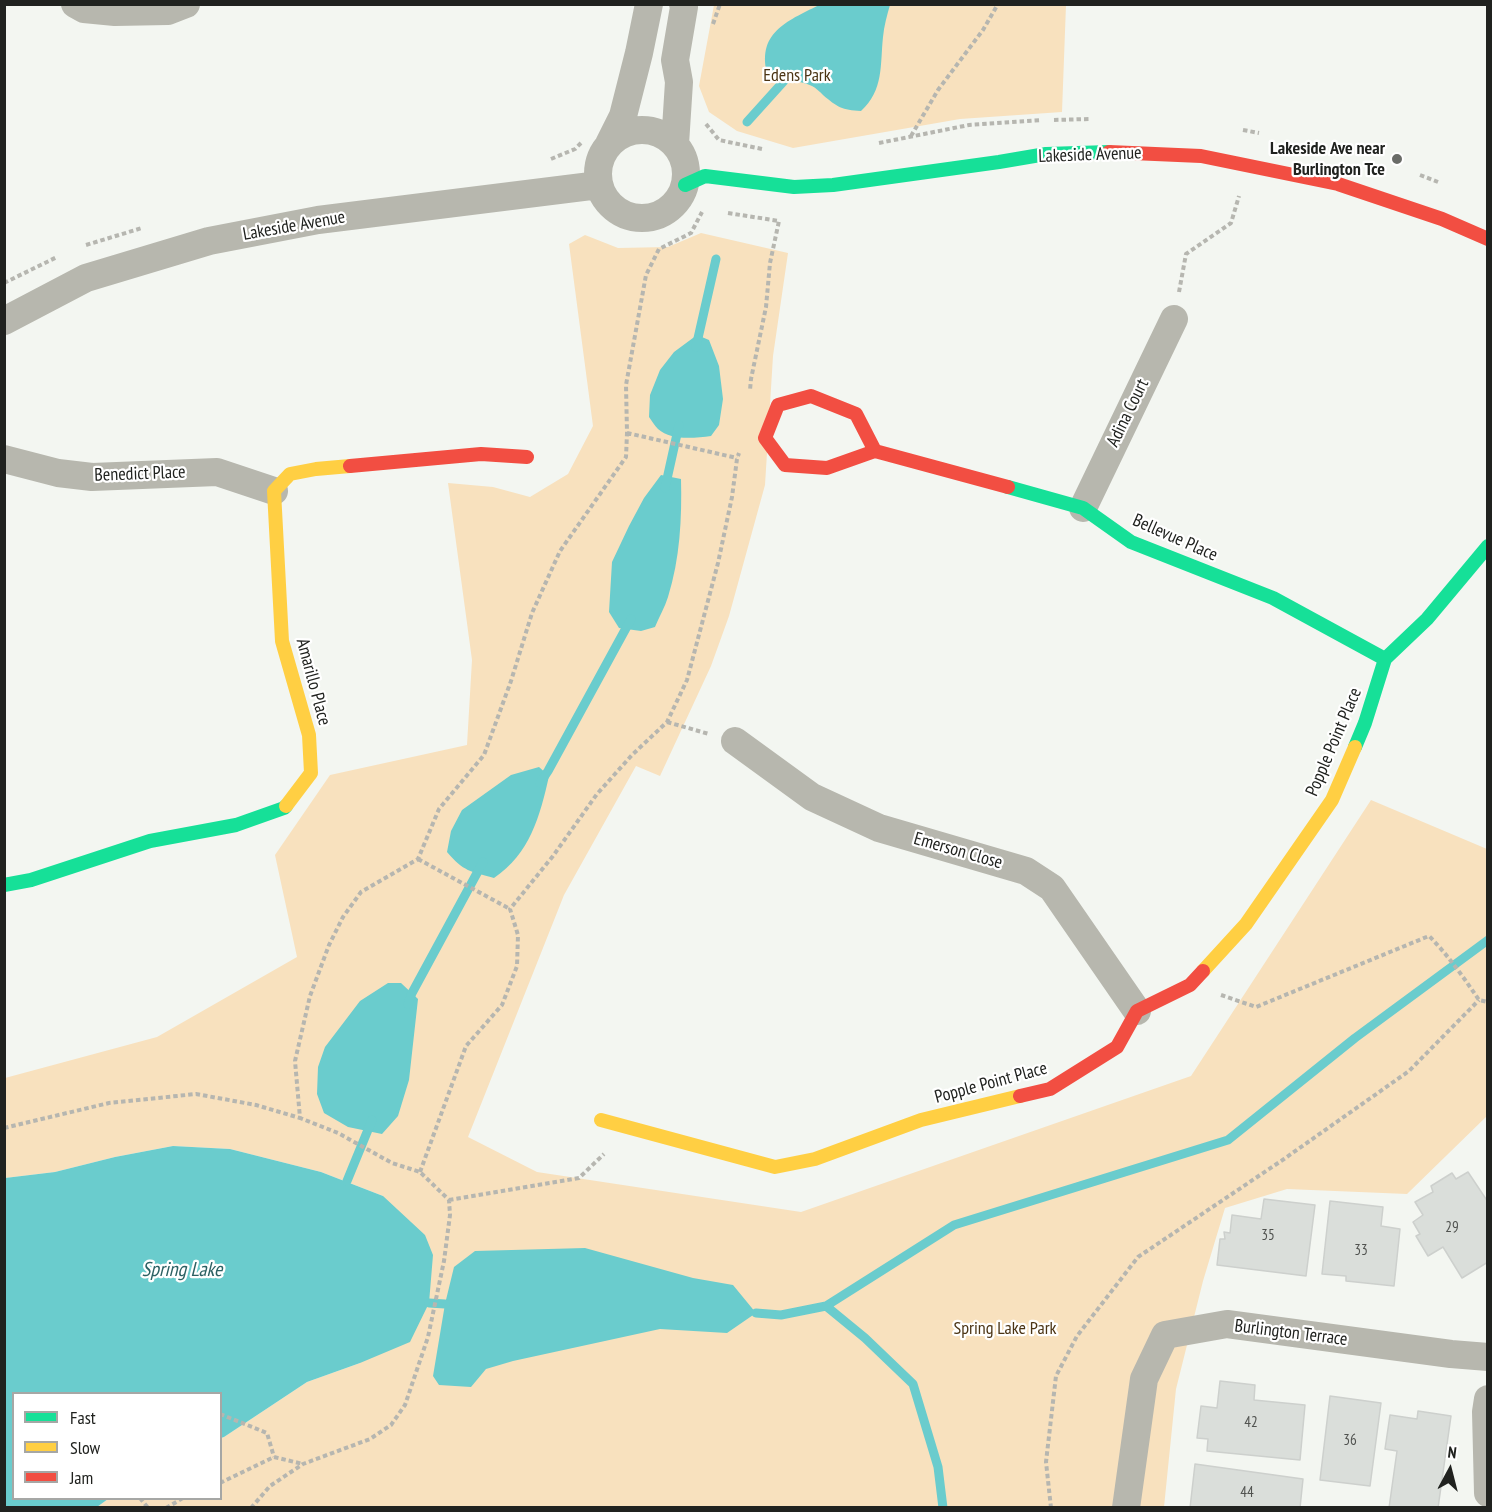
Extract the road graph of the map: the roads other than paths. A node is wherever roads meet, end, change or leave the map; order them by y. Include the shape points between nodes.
1 (75, 4) edge
2 (186, 4) edge
3 (649, 4) edge
4 (683, 4) edge
5 (596, 143) junction
6 (675, 144) junction
7 (599, 185) junction
8 (685, 185) junction
9 (1488, 239) edge
10 (1174, 319) road end
11 (4, 321) edge
12 (875, 451) junction
13 (527, 457) dead end
14 (4, 459) edge
15 (274, 491) junction
16 (1083, 508) junction
17 (1488, 546) edge
18 (1385, 659) junction
19 (735, 741) road end
20 (4, 885) edge
21 (1137, 1011) junction
22 (601, 1120) dead end
23 (1488, 1358) edge
24 (1488, 1399) edge
25 (1488, 1493) edge
26 (1126, 1508) edge

1 - 2 street via 84,9 115,12 168,11
3 - 5 street via 623,116
4 - 6 street via 675,60 679,82
5 - 6 street via 646,130
5 - 7 street via 601,156
6 - 8 street via 684,161
7 - 8 street via 614,209 642,218 669,209
7 - 11 street, Lakeside Avenue via 318,220 208,241 86,278
8 - 9 street, Lakeside Avenue via 705,176 794,187 833,185 1046,154 1201,156 1338,184
10 - 16 street, Adina Court
12 - 12 street via 827,468 785,465 765,438 778,405 811,396 856,414
12 - 16 street, Bellevue Place
13 - 15 street via 481,454 316,470 290,474
14 - 15 street, Benedict Place via 92,477 217,472
15 - 20 street, Amarillo Place via 282,641 309,735 311,773 284,808 236,825 150,841 31,880
16 - 18 street, Bellevue Place via 1131,542 1273,598
17 - 18 street, Popple Point Place via 1427,619
18 - 21 street, Popple Point Place via 1365,723 1332,800 1246,924 1190,985
19 - 21 street, Emerson Close via 812,797 879,828 1026,871 1052,888
21 - 22 street, Popple Point Place via 1117,1047 1050,1089 921,1120 815,1159 775,1167
23 - 26 street, Burlington Terrace via 1227,1324 1165,1335 1144,1379
24 - 25 street

